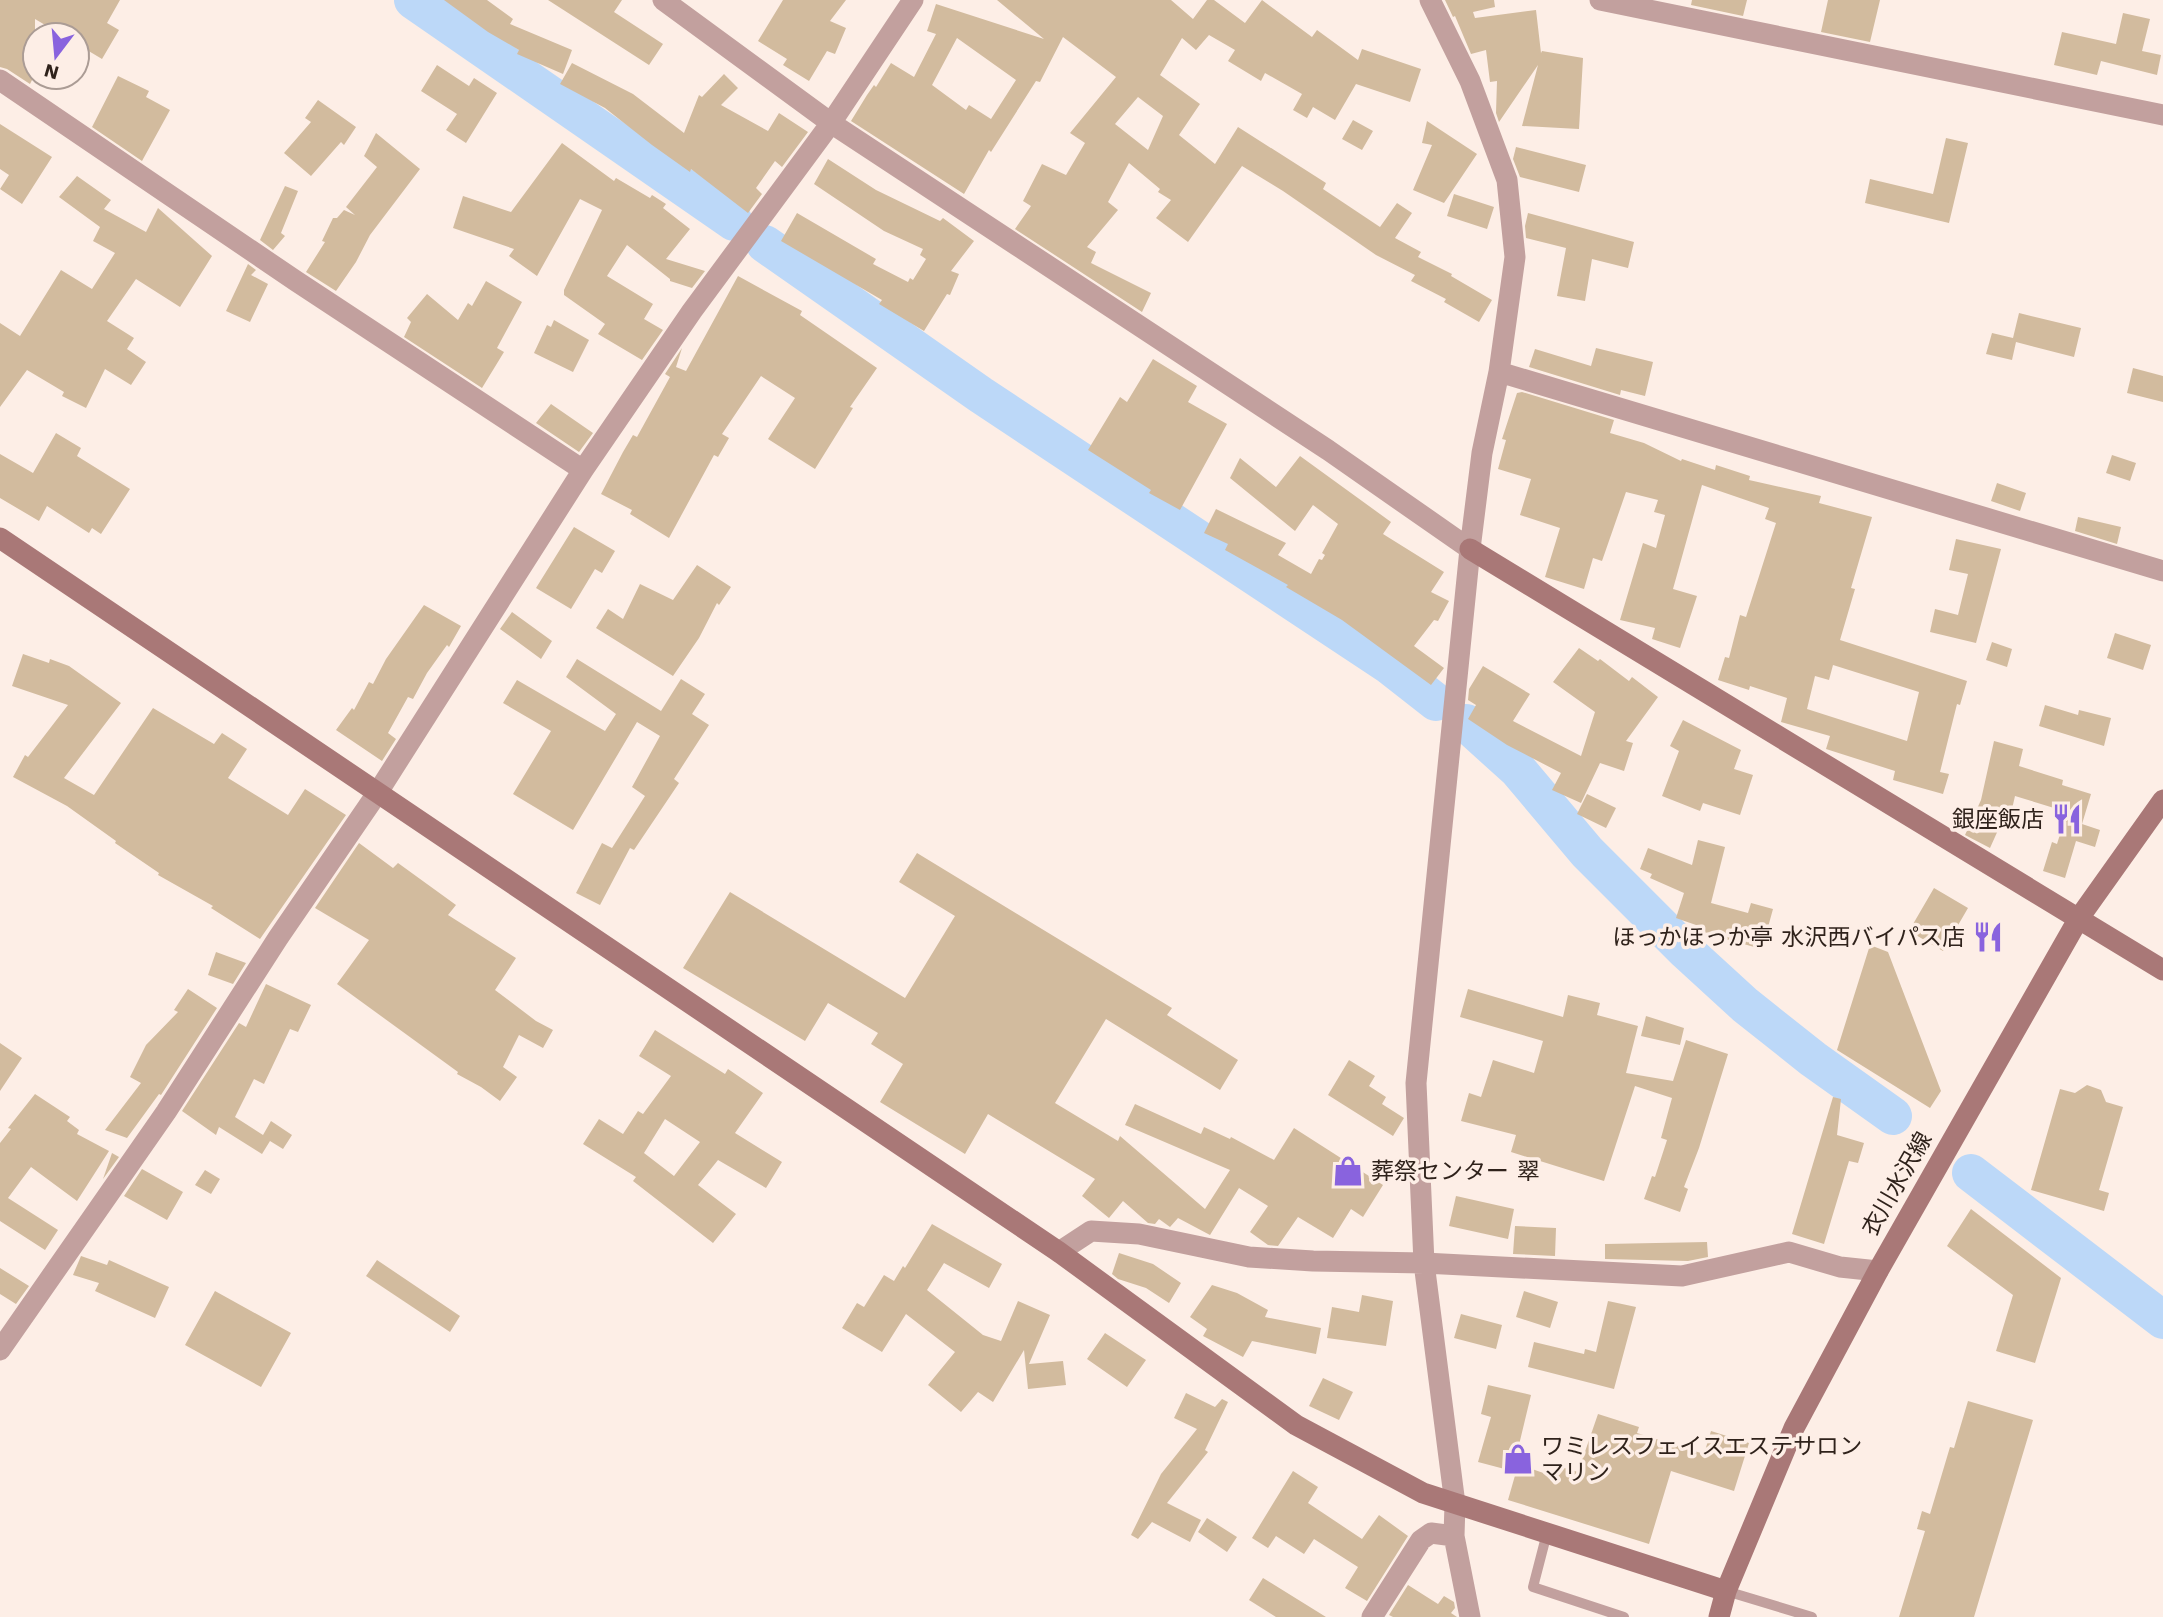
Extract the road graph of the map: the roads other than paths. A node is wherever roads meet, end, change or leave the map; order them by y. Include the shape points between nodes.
1 (663, 0) edge
2 (913, 0) edge
3 (1430, 0) edge
4 (1600, 0) edge
5 (0, 80) edge
6 (2162, 110) edge
7 (831, 123) junction
8 (1499, 372) junction
9 (583, 471) junction
10 (0, 538) edge
11 (1469, 549) junction
12 (2163, 571) edge
13 (378, 792) junction
14 (2163, 800) edge
15 (2079, 918) junction
16 (2163, 970) edge
17 (1059, 1252) junction
18 (1424, 1263) junction
19 (1878, 1271) junction
20 (0, 1350) edge
21 (1455, 1504) junction
22 (1547, 1533) junction
23 (1454, 1536) junction
24 (1726, 1591) junction
25 (1372, 1617) edge
26 (1470, 1617) edge
27 (1625, 1617) edge
28 (1719, 1617) edge
29 (1812, 1617) edge

1 - 7 street
2 - 7 street
3 - 8 street via 1469,82 1507,180 1516,257
4 - 6 street
5 - 9 street
7 - 9 street via 692,311
7 - 11 street via 1328,450
8 - 11 street
8 - 12 street
9 - 13 street
10 - 13 street
11 - 15 street
11 - 18 street via 1416,1083
13 - 17 street
13 - 20 street via 166,1112
14 - 15 street, 衣川水沢線
15 - 16 street
15 - 19 street, 衣川水沢線
17 - 18 street via 1091,1231 1139,1234 1249,1257
17 - 21 street via 1296,1425 1423,1493
18 - 19 street via 1682,1276 1789,1252 1840,1267
18 - 21 street
19 - 24 street, 衣川水沢線 via 1794,1428
21 - 22 street
21 - 23 street
22 - 24 street
22 - 27 lane via 1533,1587
23 - 25 street via 1431,1533 1421,1539
23 - 26 street
24 - 28 street, 衣川水沢線
24 - 29 lane

